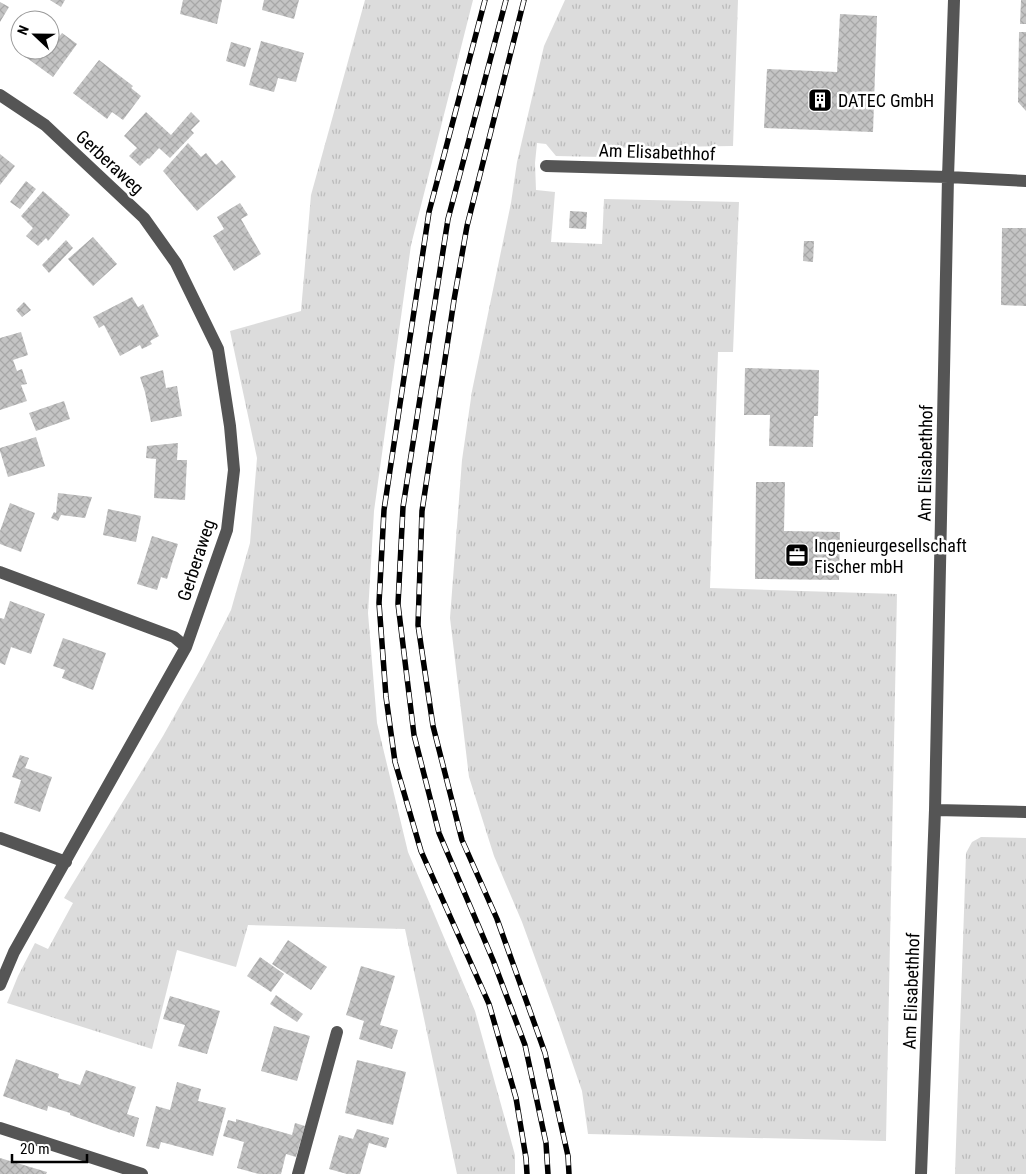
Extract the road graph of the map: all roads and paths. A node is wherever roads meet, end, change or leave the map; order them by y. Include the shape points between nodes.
1 (954, 0) edge
2 (0, 95) edge
3 (546, 166) dead end
4 (948, 177) junction
5 (1026, 181) edge
6 (0, 572) edge
7 (186, 647) junction
8 (935, 810) junction
9 (1026, 812) edge
10 (0, 838) edge
11 (66, 862) junction
12 (0, 985) edge
13 (336, 1032) dead end
14 (0, 1128) edge
15 (142, 1174) edge
16 (298, 1174) edge
17 (921, 1174) edge

1 - 4 street, Am Elisabethhof
2 - 7 street, Gerberaweg via 45,125 144,218 176,263 218,350 234,470 227,530
3 - 4 street, Am Elisabethhof
4 - 5 street, Am Elisabethhof
4 - 8 street, Am Elisabethhof
6 - 7 street via 174,637
7 - 11 street, Gerberaweg
8 - 9 street
8 - 17 street, Am Elisabethhof
10 - 11 street
11 - 12 street, Gerberaweg via 14,952
13 - 16 street
14 - 15 street

